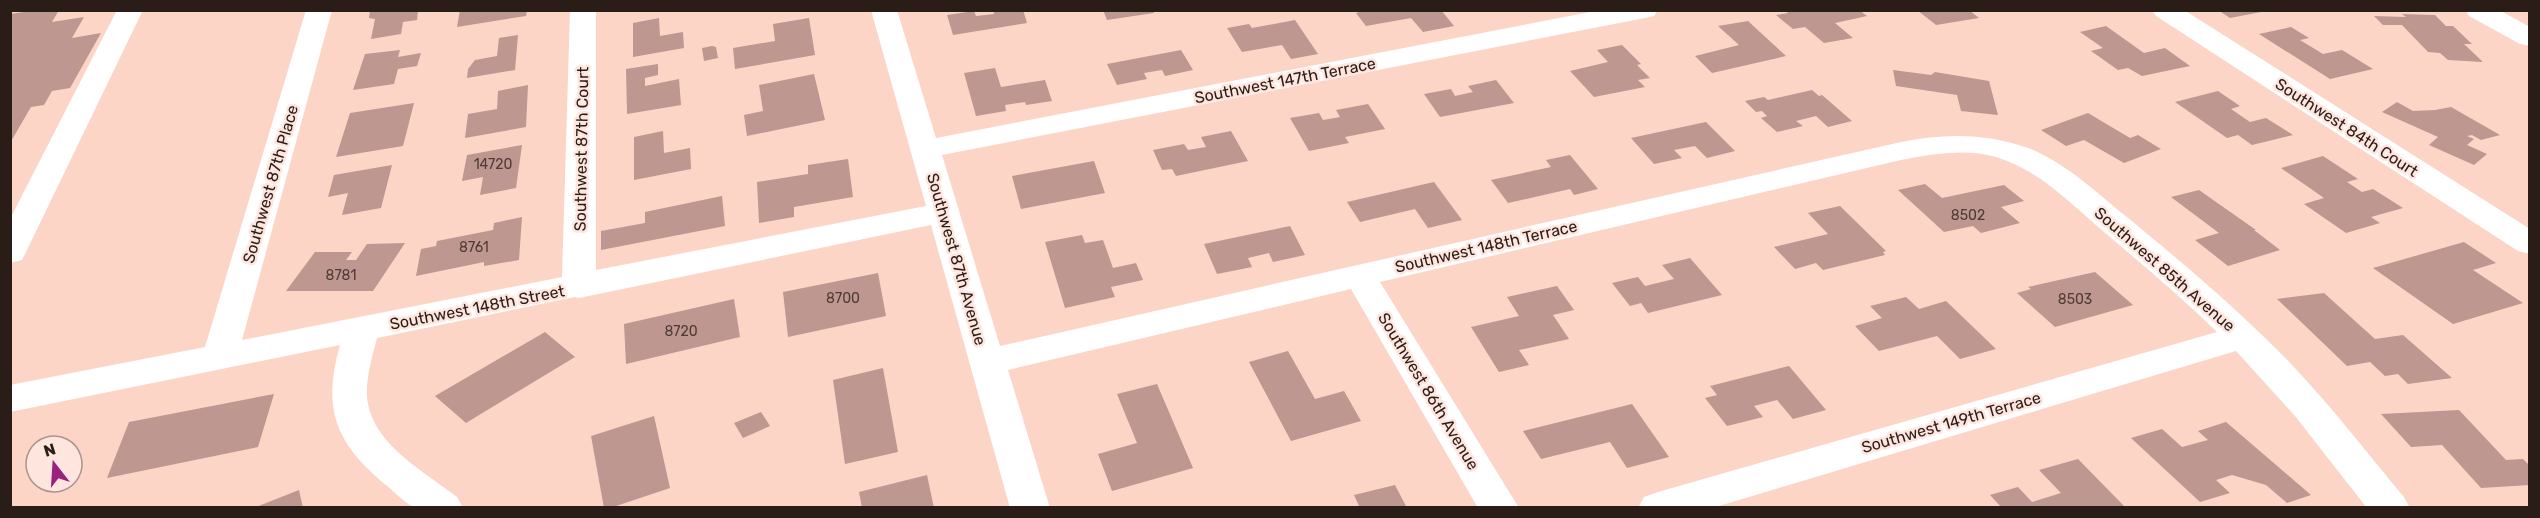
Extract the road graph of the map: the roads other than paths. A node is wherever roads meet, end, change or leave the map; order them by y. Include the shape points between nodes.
1 (130, 10) edge
2 (319, 10) edge
3 (583, 10) edge
4 (884, 10) edge
5 (1645, 10) edge
6 (2165, 10) edge
7 (2478, 10) edge
8 (2529, 38) edge
9 (1986, 146) joint
10 (925, 149) junction
11 (944, 213) junction
12 (2529, 244) edge
13 (10, 252) edge
14 (1359, 275) junction
15 (579, 287) junction
16 (361, 330) junction
17 (2243, 337) junction
18 (220, 357) junction
19 (988, 362) junction
20 (12, 402) edge
21 (443, 507) edge
22 (1030, 507) edge
23 (1499, 507) edge
24 (1658, 507) edge
25 (2390, 507) edge

1 - 13 street
2 - 18 street, Southwest 87th Place
3 - 15 street, Southwest 87th Court
4 - 10 street, Southwest 87th Avenue
5 - 10 street, Southwest 147th Terrace
6 - 12 street, Southwest 84th Court
7 - 8 street
9 - 14 street, Southwest 148th Terrace via 1947,144 1910,149
9 - 17 street, Southwest 85th Avenue via 2022,156 2055,176 2185,282
10 - 11 street, Southwest 87th Avenue
11 - 15 street, Southwest 148th Street
11 - 19 street, Southwest 87th Avenue
14 - 19 street, Southwest 148th Terrace
14 - 23 street, Southwest 86th Avenue
15 - 16 street, Southwest 148th Street
16 - 18 street, Southwest 148th Street
16 - 21 street via 349,399 362,437 376,454
17 - 24 street, Southwest 149th Terrace
17 - 25 street, Southwest 85th Avenue via 2311,410
18 - 20 street, Southwest 148th Street
19 - 22 street, Southwest 87th Avenue

